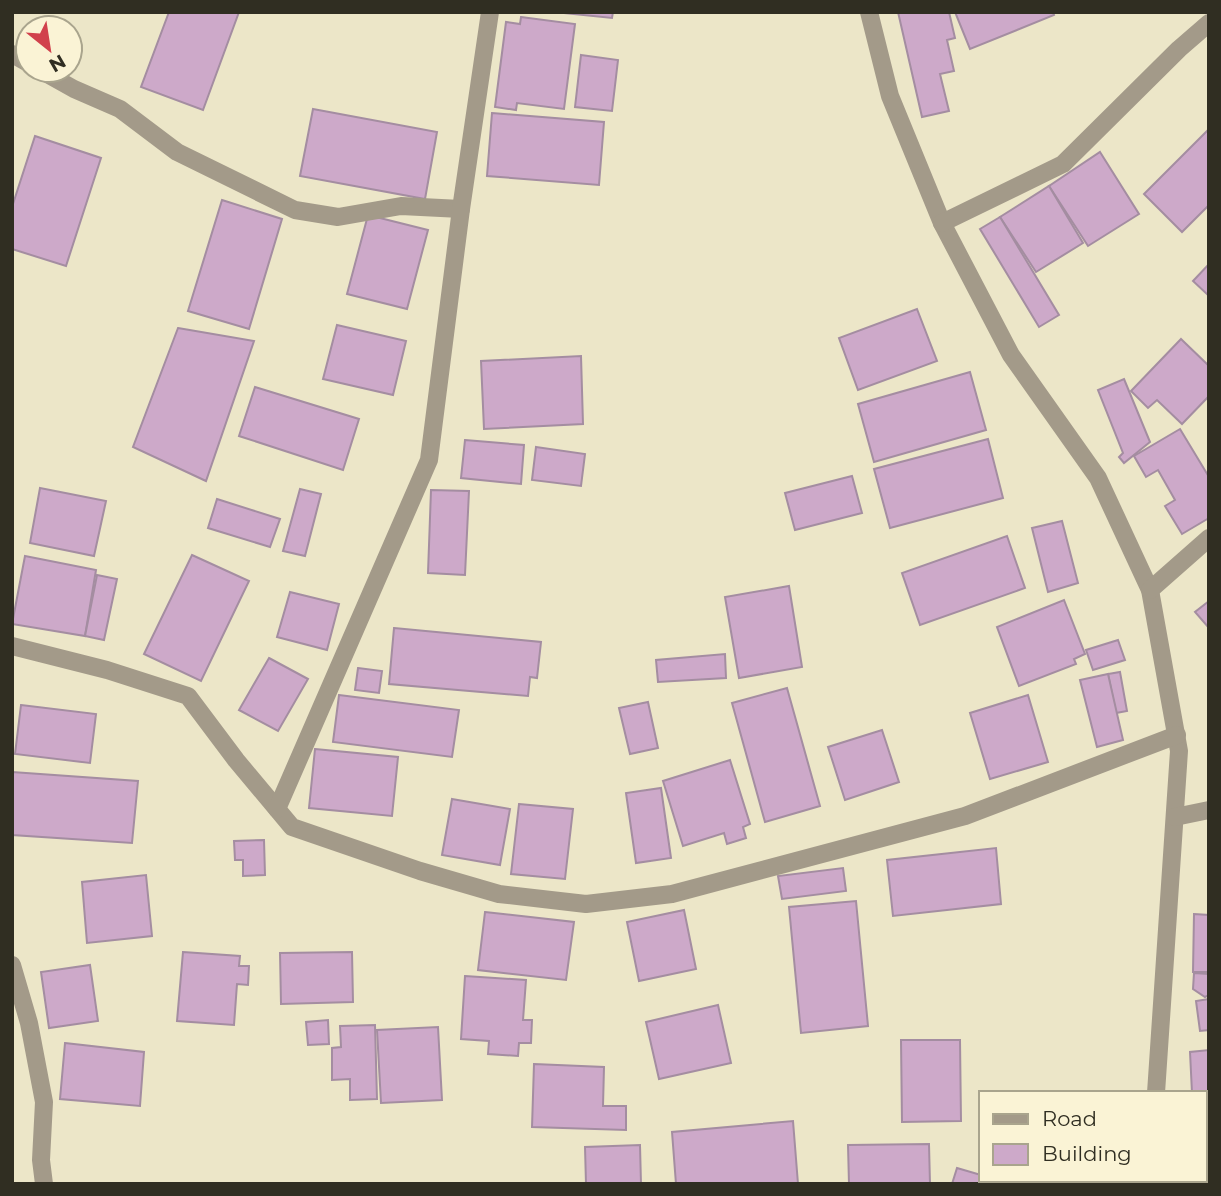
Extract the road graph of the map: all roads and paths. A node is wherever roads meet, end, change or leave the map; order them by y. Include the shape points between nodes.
1 (490, 12) edge
2 (869, 12) edge
3 (1209, 23) edge
4 (65, 84) edge
5 (461, 209) junction
6 (942, 223) junction
7 (1209, 538) edge
8 (1150, 590) junction
9 (13, 646) edge
10 (12, 652) edge
11 (1177, 735) junction
12 (277, 809) junction
13 (1209, 810) edge
14 (1175, 817) junction
15 (12, 965) edge
16 (1156, 1091) edge
17 (44, 1184) edge

1 - 5 street
2 - 6 street via 890,96
3 - 6 street via 1063,164
4 - 5 street via 120,109 177,152 295,210 338,217 401,206
5 - 12 street via 429,460
6 - 8 street via 1011,355 1098,478
7 - 8 street
8 - 11 street
9 - 10 street
9 - 12 street via 188,696
11 - 12 street via 965,817 672,894 586,904 499,894 420,871 292,827
11 - 14 street
13 - 14 street
14 - 16 street
15 - 17 street via 44,1102

